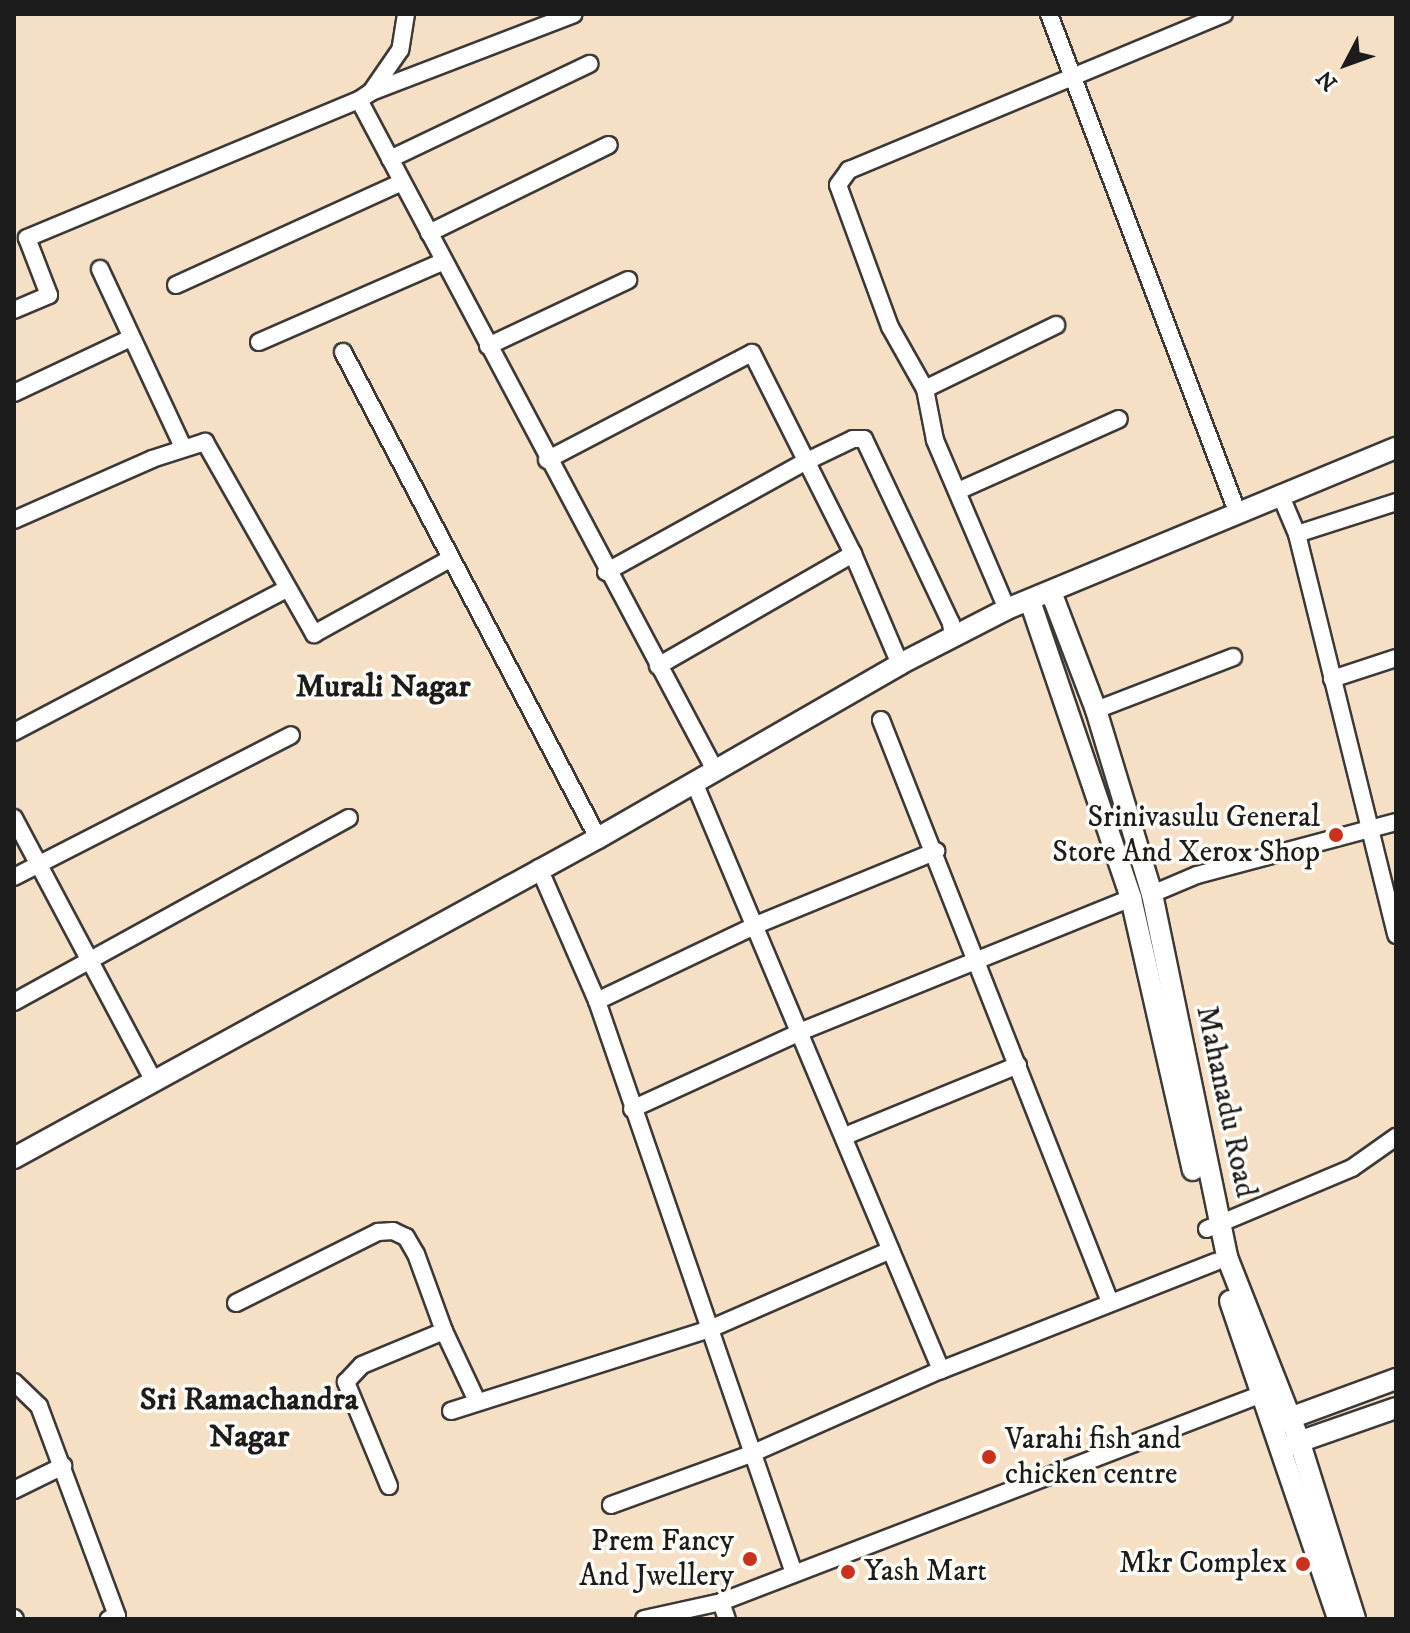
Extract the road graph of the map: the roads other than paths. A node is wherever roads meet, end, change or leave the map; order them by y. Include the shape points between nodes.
1 (406, 14) edge
2 (574, 14) edge
3 (1049, 14) edge
4 (1224, 14) edge
5 (589, 64) dead end
6 (1073, 74) junction
7 (365, 96) junction
8 (609, 145) dead end
9 (390, 159) junction
10 (402, 182) junction
11 (429, 233) junction
12 (20, 241) edge
13 (444, 261) junction
14 (100, 269) dead end
15 (628, 280) dead end
16 (176, 285) dead end
17 (14, 310) edge
18 (1056, 325) dead end
19 (131, 338) junction
20 (259, 342) dead end
21 (488, 346) junction
22 (343, 352) dead end
23 (925, 389) junction
24 (14, 393) edge
25 (1119, 419) dead end
26 (183, 447) junction
27 (1396, 448) edge
28 (547, 460) junction
29 (803, 463) junction
30 (958, 491) junction
31 (1282, 499) junction
32 (1396, 502) edge
33 (1238, 514) junction
34 (14, 520) edge
35 (1296, 529) junction
36 (853, 554) junction
37 (450, 559) junction
38 (606, 572) junction
39 (286, 589) junction
40 (1051, 592) junction
41 (1030, 601) junction
42 (1007, 609) junction
43 (953, 637) junction
44 (1233, 657) dead end
45 (1396, 658) edge
46 (900, 664) junction
47 (658, 666) junction
48 (1332, 679) junction
49 (1096, 710) junction
50 (881, 720) dead end
51 (14, 732) edge
52 (291, 735) dead end
53 (715, 770) junction
54 (694, 782) junction
55 (14, 818) edge
56 (349, 818) dead end
57 (1396, 822) edge
58 (1369, 829) junction
59 (598, 838) junction
60 (936, 851) junction
61 (36, 866) junction
62 (14, 877) edge
63 (543, 877) junction
64 (1152, 894) junction
65 (1131, 898) junction
66 (756, 925) junction
67 (1396, 935) edge
68 (88, 961) junction
69 (974, 962) junction
70 (597, 1001) junction
71 (14, 1002) edge
72 (802, 1031) junction
73 (1018, 1065) junction
74 (154, 1081) junction
75 (632, 1109) junction
76 (845, 1136) junction
77 (1396, 1137) edge
78 (14, 1158) edge
79 (1214, 1228) junction
80 (891, 1250) junction
81 (1215, 1262) junction
82 (1110, 1302) junction
83 (236, 1303) dead end
84 (710, 1329) junction
85 (444, 1331) junction
86 (941, 1370) junction
87 (1396, 1379) edge
88 (14, 1382) edge
89 (1262, 1394) junction
90 (477, 1401) junction
91 (1396, 1408) edge
92 (451, 1411) dead end
93 (1280, 1422) junction
94 (1290, 1445) junction
95 (751, 1454) junction
96 (63, 1466) junction
97 (389, 1486) dead end
98 (14, 1490) edge
99 (611, 1505) dead end
100 (794, 1573) junction
101 (721, 1602) junction
102 (109, 1619) edge
103 (644, 1619) edge
104 (727, 1619) edge
105 (1338, 1619) edge
106 (1355, 1619) edge

1 - 7 street via 400,50
2 - 7 street
3 - 6 street
4 - 6 street
5 - 9 street
6 - 23 street via 849,170 838,185 890,327
6 - 33 street
7 - 9 street
7 - 12 street
8 - 11 street
9 - 10 street
10 - 11 street
10 - 16 street
11 - 13 street
12 - 17 street via 49,295
13 - 20 street
13 - 21 street
14 - 19 street
15 - 21 street
18 - 23 street
19 - 24 street
19 - 26 street
21 - 28 street
22 - 37 street
23 - 30 street via 935,440
25 - 30 street
26 - 34 street
26 - 39 street via 205,442 211,447
27 - 31 street
28 - 29 street via 752,353
28 - 38 street
29 - 36 street
29 - 38 street
29 - 43 street via 853,439 864,439
30 - 42 street
31 - 33 street
31 - 35 street
32 - 35 street
33 - 40 street
35 - 48 street
36 - 46 street
36 - 47 street
37 - 39 street via 314,634
37 - 59 street
38 - 47 street
39 - 51 street
40 - 41 street
40 - 49 street, Mahanadu Road
41 - 42 street
41 - 65 street, Mahanadu Road
42 - 43 street
43 - 46 street
44 - 49 street
45 - 48 street
46 - 53 street
47 - 53 street
48 - 58 street
49 - 64 street, Mahanadu Road
50 - 60 street
52 - 61 street
53 - 54 street
54 - 59 street
54 - 66 street
55 - 61 street
56 - 68 street
57 - 58 street
58 - 64 street via 1197,875
58 - 67 street
59 - 63 street
60 - 66 street
60 - 69 street
61 - 62 street
61 - 68 street
63 - 70 street
63 - 74 street
64 - 79 street, Mahanadu Road
65 - 69 street
65 - 79 street, Mahanadu Road
66 - 70 street
66 - 72 street
68 - 71 street
68 - 74 street
69 - 72 street
69 - 73 street
70 - 75 street
72 - 75 street
72 - 76 street
73 - 76 street
73 - 82 street
74 - 78 street
75 - 84 street
76 - 80 street
77 - 79 street via 1352,1168
79 - 81 street, Mahanadu Road
79 - 93 street, Mahanadu Road
80 - 84 street
80 - 86 street
81 - 82 street
81 - 89 street, Mahanadu Road
82 - 86 street
83 - 85 street via 378,1232 393,1231 406,1237 416,1254
84 - 90 street
84 - 95 street
85 - 90 street
85 - 97 street via 362,1365 346,1382
86 - 95 street
87 - 93 street
88 - 96 street via 39,1406
89 - 93 street, Mahanadu Road
89 - 100 street
90 - 92 street
91 - 94 street
93 - 94 street, Mahanadu Road
94 - 105 street, Mahanadu Road
94 - 106 street, Mahanadu Road
95 - 99 street
95 - 100 street
96 - 98 street
96 - 102 street via 117,1616
100 - 101 street
101 - 103 street
101 - 104 street

